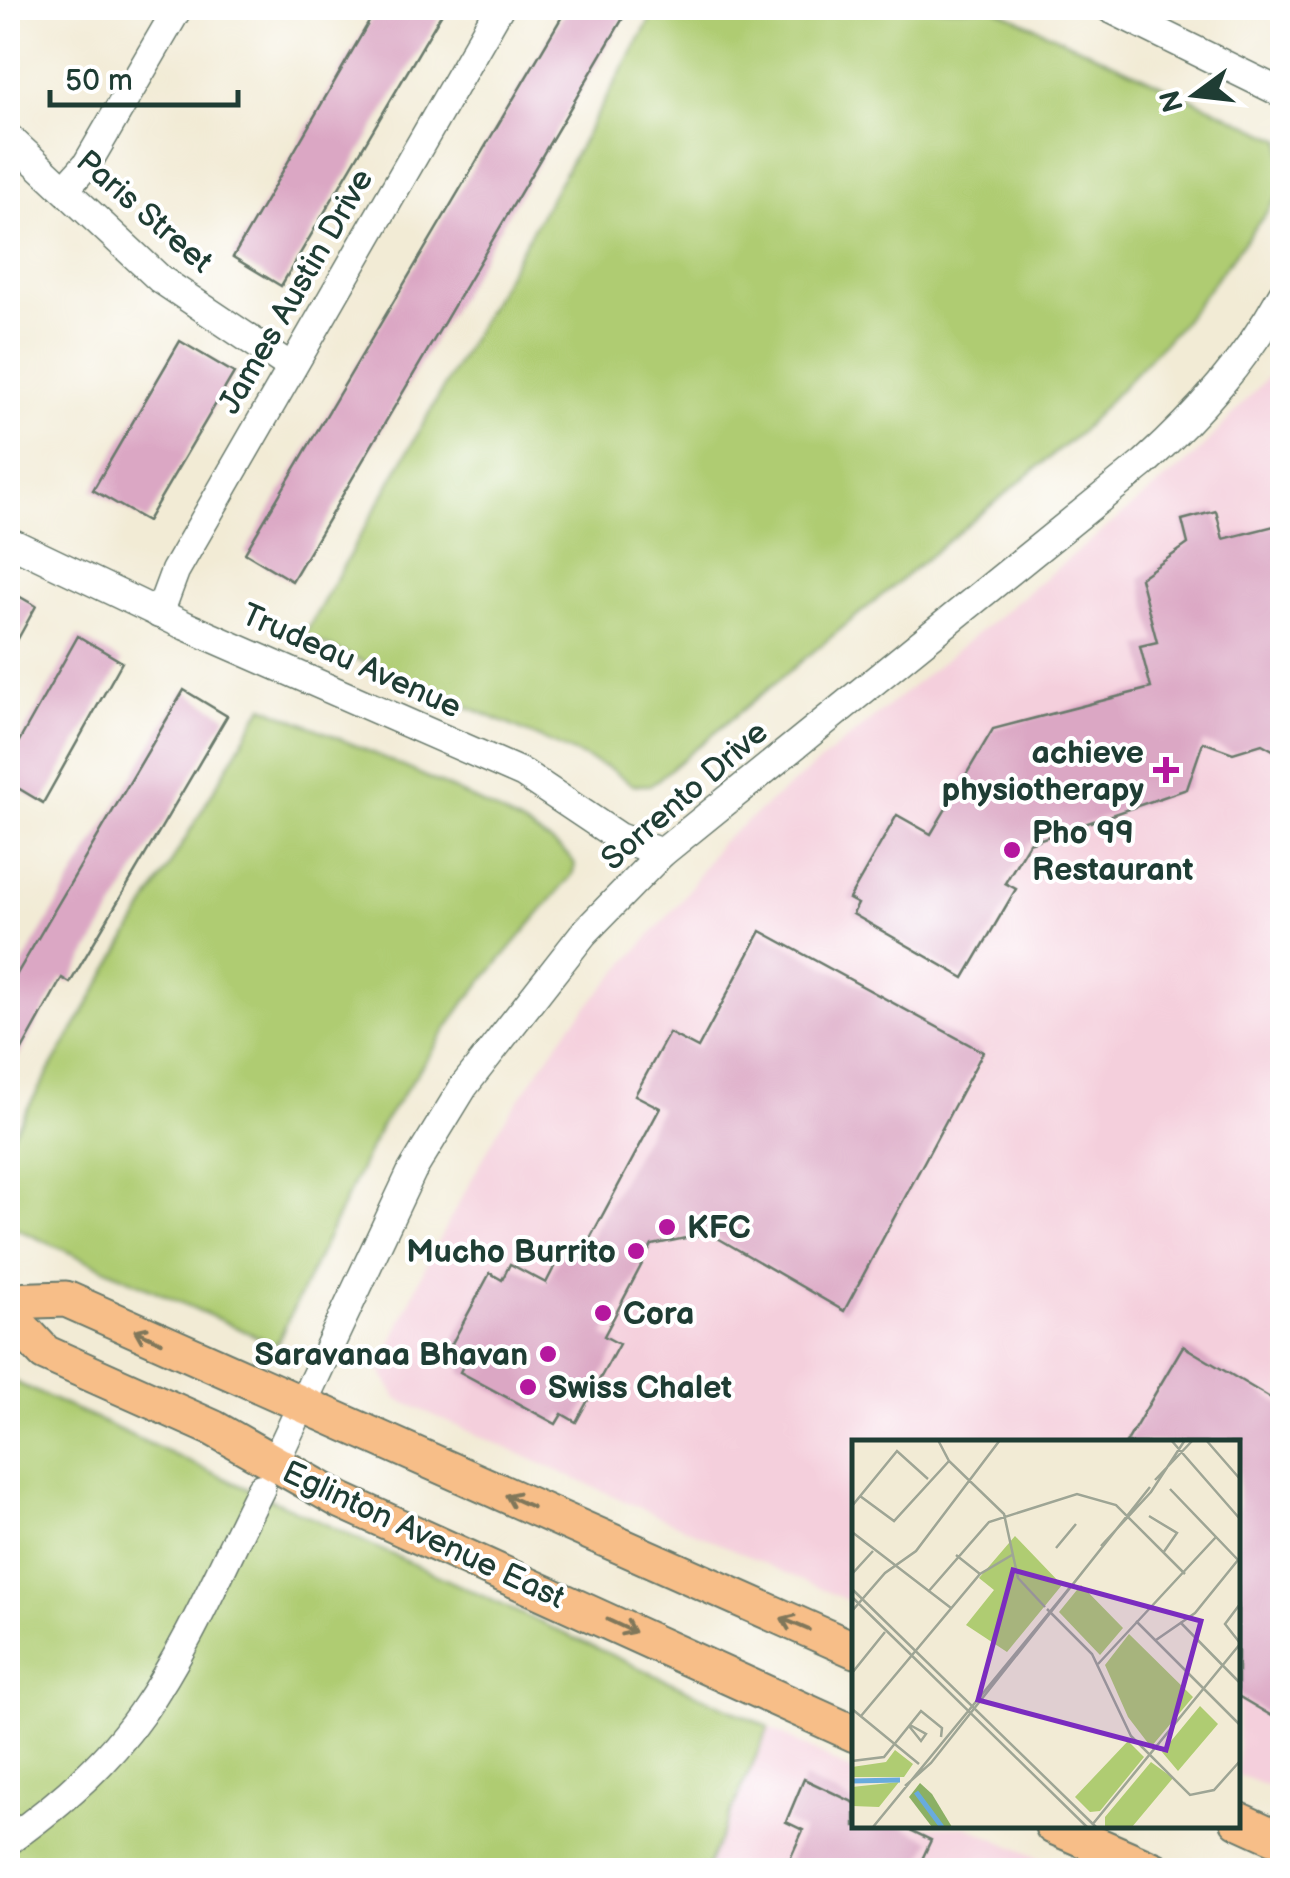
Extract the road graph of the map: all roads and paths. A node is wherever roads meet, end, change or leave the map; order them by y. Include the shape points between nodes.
1 (178, 8) edge
2 (499, 8) edge
3 (1109, 8) edge
4 (1282, 93) edge
5 (8, 136) edge
6 (66, 188) junction
7 (1282, 296) edge
8 (291, 368) junction
9 (8, 541) edge
10 (160, 614) junction
11 (662, 853) junction
12 (8, 1301) edge
13 (8, 1314) edge
14 (302, 1404) junction
15 (268, 1476) junction
16 (852, 1649) edge
17 (852, 1733) edge
18 (1240, 1821) edge
19 (1057, 1828) edge
20 (1282, 1840) edge
21 (8, 1842) edge
22 (1120, 1861) edge
23 (1154, 1870) edge

1 - 6 street
2 - 8 street, James Austin Drive
3 - 4 street
5 - 6 street, Paris Street
6 - 8 street, Paris Street via 160,279
7 - 11 street, Sorrento Drive via 1242,359 1144,463
8 - 10 street, James Austin Drive via 175,572
9 - 10 street, Trudeau Avenue
10 - 11 street, Trudeau Avenue via 524,774 618,837
11 - 14 street, Sorrento Drive via 551,970 445,1115 393,1207
14 -> 12 main road, Eglinton Avenue East via 66,1299
13 - 15 main road, Eglinton Avenue East via 45,1354 213,1428
14 - 15 street, Sorrento Drive
16 -> 14 main road, Eglinton Avenue East
15 -> 17 main road, Eglinton Avenue East via 340,1500
15 - 21 street, Sorrento Drive via 140,1716 54,1808
18 - 20 main road
19 - 22 main road
22 - 23 main road

